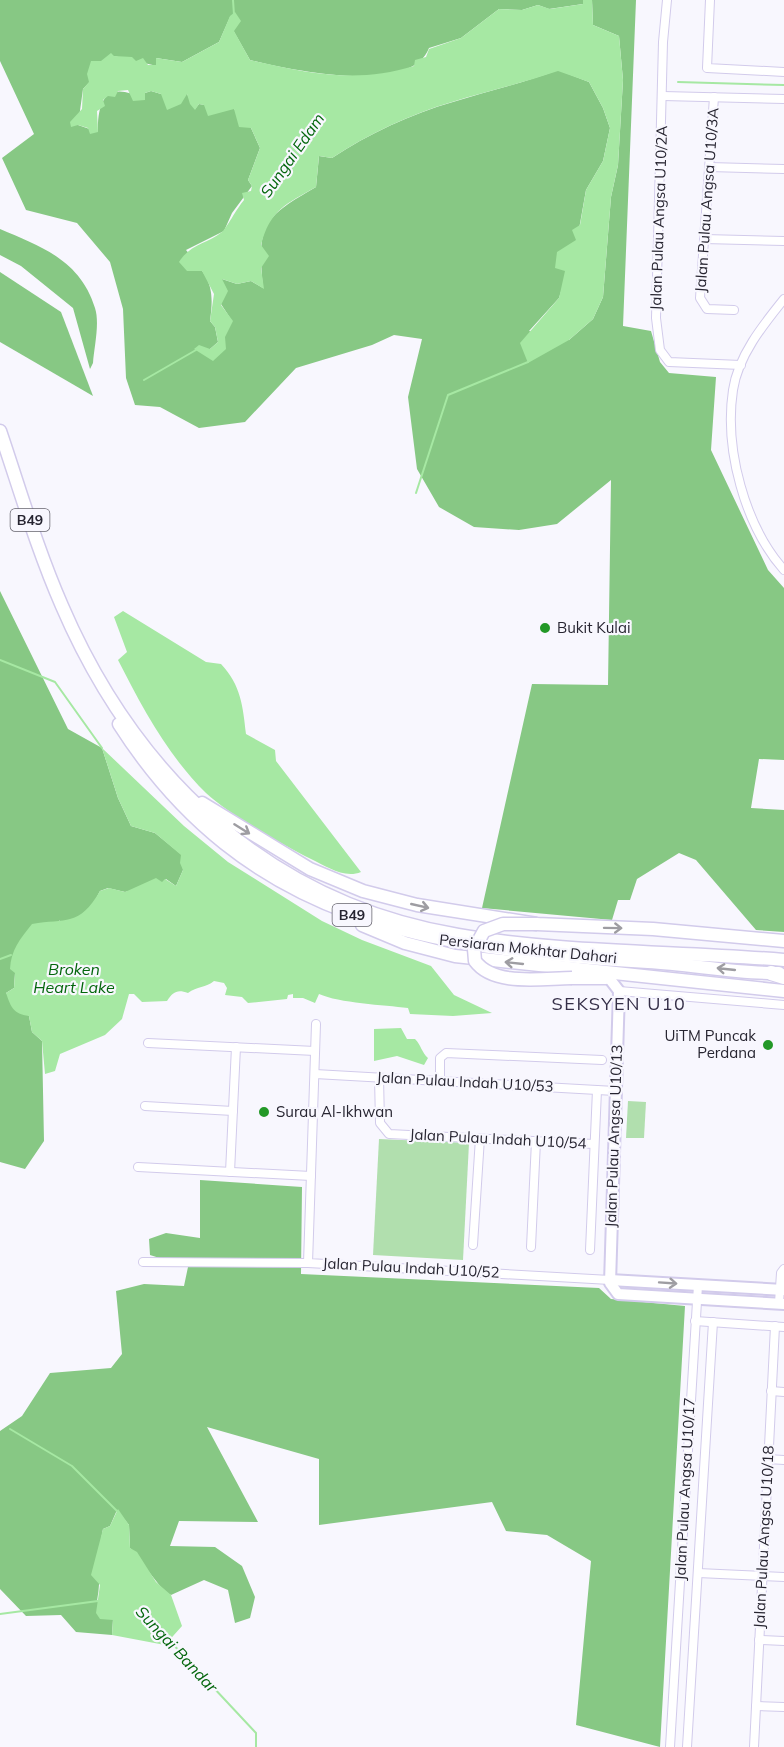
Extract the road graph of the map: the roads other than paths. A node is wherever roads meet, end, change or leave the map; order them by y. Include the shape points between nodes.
1 (667, 0) edge
2 (710, 0) edge
3 (784, 72) edge
4 (663, 96) junction
5 (714, 97) junction
6 (784, 99) edge
7 (709, 167) junction
8 (784, 169) edge
9 (704, 239) junction
10 (784, 241) edge
11 (784, 299) edge
12 (734, 310) dead end
13 (741, 365) junction
14 (0, 432) edge
15 (784, 570) edge
16 (63, 608) junction
17 (176, 785) junction
18 (341, 911) junction
19 (537, 924) junction
20 (784, 941) edge
21 (784, 960) edge
22 (780, 974) edge
23 (609, 978) junction
24 (676, 980) junction
25 (619, 991) junction
26 (784, 991) edge
27 (784, 1005) edge
28 (316, 1024) dead end
29 (148, 1043) dead end
30 (236, 1047) junction
31 (315, 1051) junction
32 (602, 1060) dead end
33 (315, 1074) junction
34 (380, 1077) junction
35 (440, 1081) junction
36 (597, 1090) junction
37 (615, 1091) junction
38 (145, 1107) dead end
39 (233, 1111) junction
40 (480, 1138) junction
41 (536, 1141) junction
42 (594, 1144) junction
43 (138, 1167) dead end
44 (230, 1172) junction
45 (311, 1176) junction
46 (473, 1245) dead end
47 (531, 1247) dead end
48 (590, 1250) dead end
49 (143, 1262) dead end
50 (308, 1263) junction
51 (784, 1269) edge
52 (610, 1280) junction
53 (698, 1285) junction
54 (782, 1290) edge
55 (697, 1298) junction
56 (781, 1303) edge
57 (695, 1321) junction
58 (713, 1322) junction
59 (775, 1326) junction
60 (784, 1327) edge
61 (771, 1391) junction
62 (784, 1392) edge
63 (768, 1459) junction
64 (784, 1460) edge
65 (698, 1573) junction
66 (762, 1576) junction
67 (784, 1577) edge
68 (759, 1640) junction
69 (784, 1641) edge
70 (756, 1706) junction
71 (784, 1707) edge
72 (670, 1747) edge
73 (687, 1747) edge
74 (754, 1747) edge

1 - 4 street, Jalan Pulau Angsa U10/2A
2 - 3 street via 707,68
4 - 5 street
4 - 13 street, Jalan Pulau Angsa U10/2A via 656,318 660,350 669,362
5 - 6 street
5 - 7 street, Jalan Pulau Angsa U10/3A
7 - 8 street
7 - 9 street, Jalan Pulau Angsa U10/3A
9 - 10 street
9 - 12 street, Jalan Pulau Angsa U10/3A via 702,305 707,309
11 - 13 street via 759,329
13 - 15 street via 733,390 733,458 741,489 770,555
14 - 16 main road, Persiaran Mokhtar Dahari / B49
16 - 17 main road, Persiaran Mokhtar Dahari / B49 via 108,694
16 - 18 main road, Persiaran Mokhtar Dahari / B49 via 78,655 143,761 167,790 204,826 255,865
17 -> 19 main road via 264,842 338,882 440,910
17 - 21 main road, Persiaran Mokhtar Dahari / B49 via 236,841 275,867 351,905 412,925 541,944
22 -> 18 main road, Persiaran Mokhtar Dahari / B49 via 457,943
24 -> 18 main road, B49 via 455,956 381,934
19 -> 20 main road
19 - 23 main road, bridge via 503,924 484,931 474,949 475,961 489,974 504,977
23 - 24 main road
23 - 25 street
24 - 26 main road, B49
25 - 27 street
25 - 37 street, Jalan Pulau Angsa U10/13
28 - 31 street, Jalan Pulau Indah U10/52
29 - 30 street
30 - 31 street
30 - 39 street
31 - 33 street, Jalan Pulau Indah U10/52
32 - 35 street via 446,1053 440,1058
33 - 34 street, Jalan Pulau Indah U10/53
33 - 45 street, Jalan Pulau Indah U10/52
34 - 35 street, Jalan Pulau Indah U10/53
34 - 40 street, Jalan Pulau Indah U10/54 via 380,1123 389,1134
35 - 36 street, Jalan Pulau Indah U10/53
36 - 37 street, Jalan Pulau Indah U10/53
36 - 42 street
37 - 52 street, Jalan Pulau Angsa U10/13
38 - 39 street
39 - 44 street
40 - 41 street, Jalan Pulau Indah U10/54
40 - 46 street
41 - 42 street, Jalan Pulau Indah U10/54
41 - 47 street
42 - 48 street
43 - 44 street
44 - 45 street
45 - 50 street, Jalan Pulau Indah U10/52
49 - 50 street
50 - 52 street, Jalan Pulau Indah U10/52
51 - 54 street
52 -> 53 street
52 - 55 street via 618,1294
53 - 54 street
53 - 55 street, Jalan Pulau Angsa U10/17
54 - 56 street
55 - 56 street
55 - 57 street, Jalan Pulau Angsa U10/17
57 - 58 street
57 - 72 street, Jalan Pulau Angsa U10/17
58 - 59 street
58 - 65 street
59 - 60 street
59 - 61 street, Jalan Pulau Angsa U10/18
61 - 62 street
61 - 63 street, Jalan Pulau Angsa U10/18
63 - 64 street
63 - 66 street, Jalan Pulau Angsa U10/18
65 - 66 street
65 - 73 street
66 - 67 street
66 - 68 street, Jalan Pulau Angsa U10/18
68 - 69 street
68 - 70 street, Jalan Pulau Angsa U10/18
70 - 71 street
70 - 74 street, Jalan Pulau Angsa U10/18

